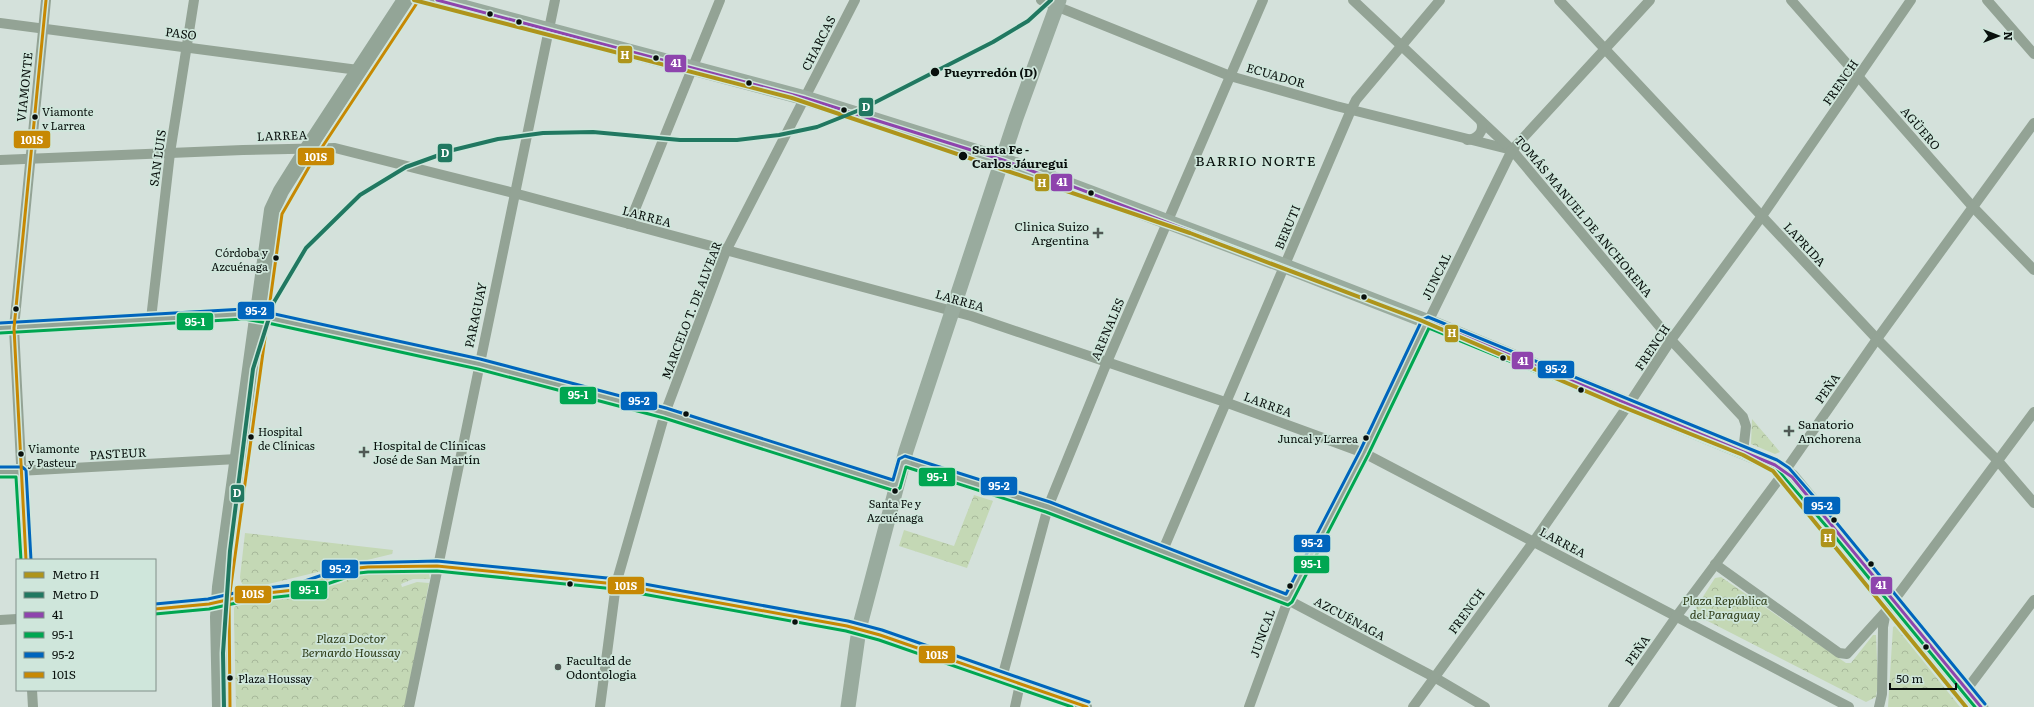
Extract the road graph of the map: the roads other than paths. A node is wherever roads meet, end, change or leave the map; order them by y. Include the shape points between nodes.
1 (46, 0) edge
2 (194, 0) edge
3 (405, 0) edge
4 (437, 0) edge
5 (555, 0) edge
6 (720, 0) edge
7 (855, 0) edge
8 (1041, 0) edge
9 (1263, 0) edge
10 (1353, 0) edge
11 (1440, 0) edge
12 (1559, 0) edge
13 (1650, 0) edge
14 (1791, 0) edge
15 (1911, 0) edge
16 (1987, 0) edge
17 (1057, 3) edge
18 (0, 23) edge
19 (43, 29) junction
20 (549, 29) junction
21 (1401, 46) junction
22 (188, 47) junction
23 (1605, 50) junction
24 (2034, 54) edge
25 (693, 67) junction
26 (358, 70) junction
27 (1230, 76) junction
28 (1860, 77) junction
29 (805, 98) junction
30 (1351, 110) junction
31 (1481, 121) junction
32 (2034, 123) edge
33 (1467, 140) junction
34 (308, 148) junction
35 (1512, 150) junction
36 (170, 153) junction
37 (30, 158) junction
38 (0, 160) edge
39 (1003, 160) junction
40 (514, 193) junction
41 (1972, 206) junction
42 (1762, 216) junction
43 (1168, 222) junction
44 (629, 224) junction
45 (726, 251) junction
46 (1285, 266) junction
47 (2034, 270) edge
48 (953, 311) junction
49 (257, 316) junction
50 (151, 319) junction
51 (1427, 322) junction
52 (0, 328) edge
53 (14, 328) junction
54 (1877, 339) junction
55 (1671, 340) junction
56 (1107, 362) junction
57 (479, 364) junction
58 (1225, 402) junction
59 (1629, 404) junction
60 (2034, 412) edge
61 (665, 413) junction
62 (1743, 452) junction
63 (1364, 453) junction
64 (237, 458) junction
65 (903, 461) junction
66 (1998, 461) junction
67 (1785, 471) junction
68 (0, 472) edge
69 (21, 472) junction
70 (896, 486) junction
71 (2034, 503) edge
72 (1048, 507) junction
73 (1534, 541) junction
74 (1163, 550) junction
75 (26, 559) edge
76 (1715, 564) junction
77 (437, 566) junction
78 (616, 584) junction
79 (1288, 600) junction
80 (2034, 600) edge
81 (219, 603) junction
82 (1890, 606) junction
83 (156, 609) edge
84 (1676, 617) junction
85 (16, 619) edge
86 (0, 620) edge
87 (859, 629) junction
88 (1434, 677) junction
89 (1002, 678) junction
90 (1020, 684) junction
91 (1967, 689) junction
92 (32, 691) edge
93 (33, 707) edge
94 (220, 707) edge
95 (409, 707) edge
96 (600, 707) edge
97 (848, 707) edge
98 (1016, 707) edge
99 (1087, 707) edge
100 (1249, 707) edge
101 (1413, 707) edge
102 (1485, 707) edge
103 (1613, 707) edge
104 (1849, 707) edge
105 (1879, 707) edge
106 (1981, 707) edge

1 - 19 street, VIAMONTE
2 - 22 street, SAN LUIS
3 - 26 main road
4 - 20 main road
5 - 20 street, PARAGUAY
6 - 25 street
7 - 29 street, CHARCAS
8 - 17 street, ECUADOR
9 - 27 street, ARENALES
10 - 21 street, TOMÁS MANUEL DE ANCHORENA
11 - 21 street, BERUTI
12 - 23 street, LAPRIDA
13 - 23 street, JUNCAL
14 - 28 street, AGÜERO
15 - 28 street, FRENCH
16 - 24 street
17 - 27 street, ECUADOR
17 - 39 main road
18 - 19 street, PASO
19 - 22 street, PASO
19 - 37 street, VIAMONTE
20 - 25 main road
20 - 40 street, PARAGUAY
21 - 30 street, BERUTI via 1356,100
21 - 31 street, TOMÁS MANUEL DE ANCHORENA
22 - 26 street, PASO
22 - 36 street, SAN LUIS
23 - 35 street, JUNCAL
23 - 42 street, LAPRIDA
25 - 29 main road
25 - 44 street
26 - 34 main road
27 - 30 street, ECUADOR
27 - 43 street, ARENALES
28 - 41 street, AGÜERO
28 - 42 street, FRENCH
29 - 39 main road
29 - 45 street, MARCELO T. DE ALVEAR
30 - 33 street, ECUADOR
30 - 46 street, BERUTI
31 - 33 street via 1480,133 1474,139
31 - 35 street, TOMÁS MANUEL DE ANCHORENA
32 - 41 street, PEÑA
33 - 35 street, ECUADOR
34 - 36 street, LARREA
34 - 40 street, LARREA via 335,148
34 - 49 main road via 272,210
35 - 51 street, JUNCAL
35 - 55 street, TOMÁS MANUEL DE ANCHORENA
36 - 37 street, LARREA
36 - 50 street, SAN LUIS
37 - 38 street, LARREA
37 - 53 street, VIAMONTE
39 - 43 main road
39 - 48 main road
40 - 44 street, LARREA
40 - 57 street, PARAGUAY
41 - 47 street, AGÜERO
41 - 54 street, PEÑA
42 - 54 street, LAPRIDA
42 - 55 street, FRENCH
43 - 46 main road
43 - 56 street, ARENALES
44 - 45 street, LARREA
45 - 48 street, LARREA
45 - 61 street, MARCELO T. DE ALVEAR
46 - 51 main road
46 - 58 street, BERUTI
48 - 56 street, LARREA
48 - 65 main road
49 - 50 street via 244,314
49 - 57 street
49 - 64 main road
50 - 53 street
51 - 59 main road
51 - 63 street, JUNCAL
52 - 53 street
53 - 69 street, VIAMONTE
54 - 66 street, LAPRIDA
54 - 67 street, PEÑA
55 - 59 street, FRENCH
55 - 62 street, TOMÁS MANUEL DE ANCHORENA via 1743,417 1746,426
56 - 58 street, LARREA
56 - 72 street, ARENALES
57 - 61 street
57 - 77 street, PARAGUAY
58 - 63 street, LARREA
58 - 74 street, BERUTI
59 - 62 main road
59 - 73 street, FRENCH
60 - 66 street
61 - 70 street
61 - 78 street, MARCELO T. DE ALVEAR
62 - 67 main road
63 - 73 street, LARREA
63 - 79 street, JUNCAL
64 - 69 street, PASTEUR
64 - 81 main road
65 - 70 main road
65 - 72 street, AZCUÉNAGA
66 - 71 street, LAPRIDA
66 - 82 street
67 - 76 street, PEÑA
67 - 82 main road
68 - 69 street, PASTEUR
69 - 75 street, VIAMONTE
70 - 87 main road
72 - 74 street, AZCUÉNAGA
72 - 89 street, ARENALES
73 - 84 street, LARREA
73 - 88 street, FRENCH
74 - 79 street, AZCUÉNAGA
76 - 82 street via 1843,655 1850,652
76 - 84 street, PEÑA
77 - 78 street
77 - 81 street via 358,568 294,590 250,595
77 - 95 street, PARAGUAY
78 - 87 street
78 - 96 street, MARCELO T. DE ALVEAR
79 - 88 street, AZCUÉNAGA
79 - 100 street, JUNCAL
80 - 91 street
81 - 83 street
81 - 94 main road
82 - 91 main road
82 - 105 street via 1883,627 1882,694
84 - 103 street, PEÑA
84 - 104 street, LARREA
85 - 86 street
87 - 89 street
87 - 97 main road
88 - 101 street, FRENCH
88 - 102 street, AZCUÉNAGA
89 - 90 street
90 - 98 street
90 - 99 street
91 - 106 main road
92 - 93 street

